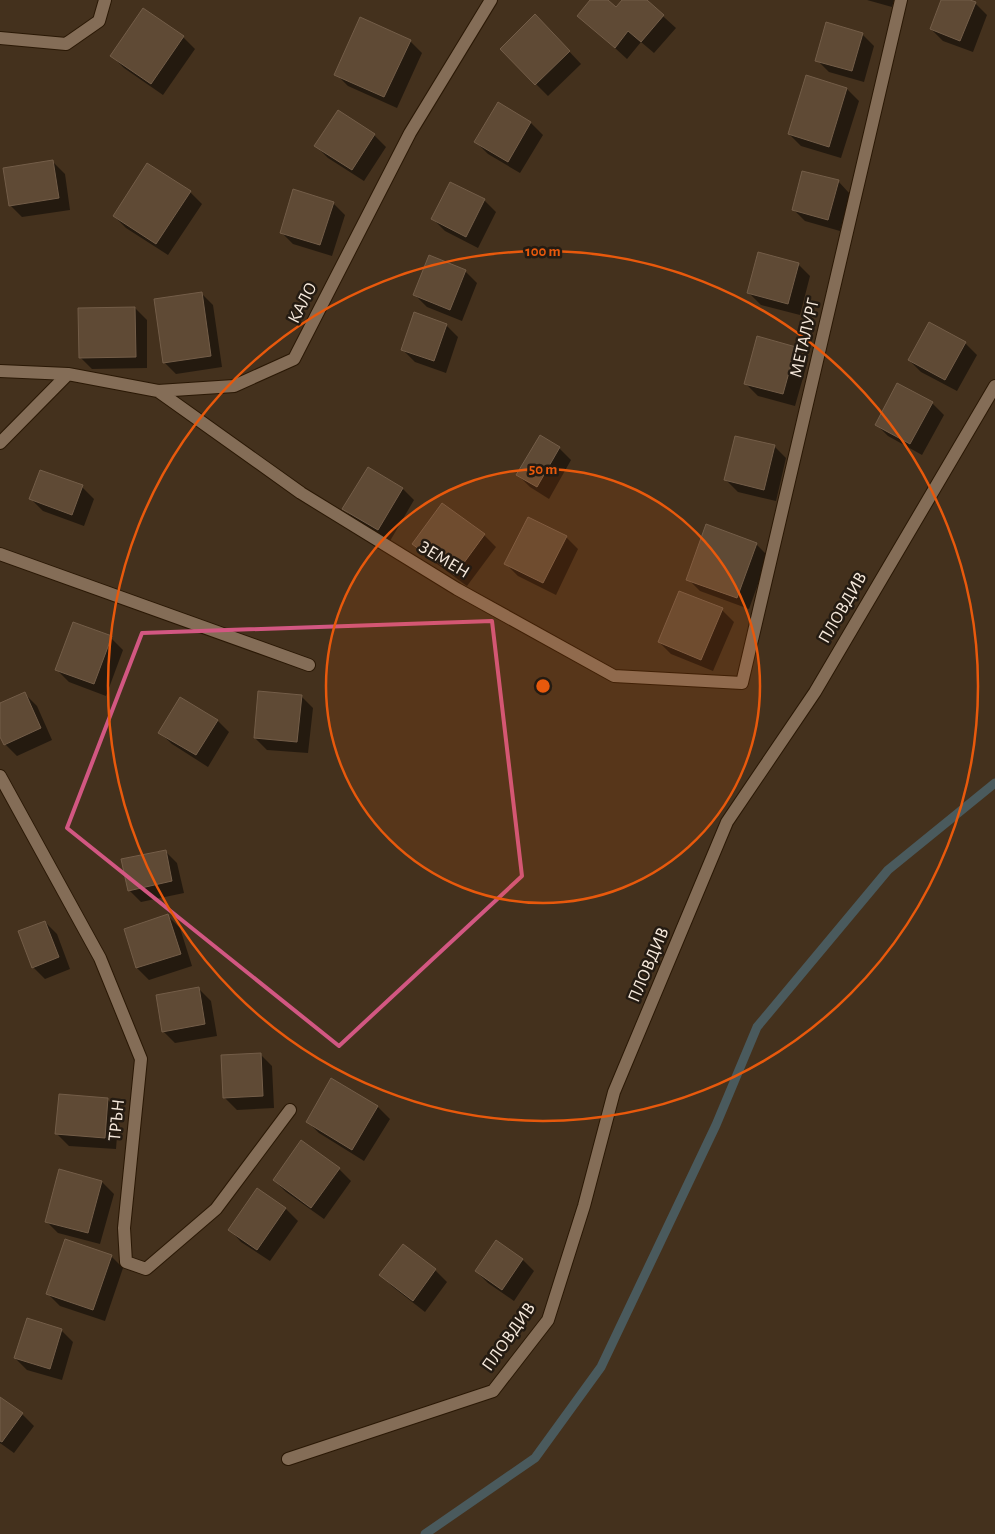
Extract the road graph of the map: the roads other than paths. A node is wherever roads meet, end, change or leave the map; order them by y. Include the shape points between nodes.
1 (105, 0) edge
2 (491, 0) edge
3 (901, 0) edge
4 (0, 38) edge
5 (0, 370) edge
6 (68, 374) junction
7 (995, 386) edge
8 (158, 391) junction
9 (0, 443) edge
10 (0, 554) edge
11 (309, 665) dead end
12 (742, 683) joint
13 (0, 776) edge
14 (290, 1110) dead end
15 (288, 1459) dead end

1 - 4 street via 99,21 66,44
2 - 8 street, КАЛО via 410,133 294,359 234,386
3 - 12 street, МЕТАЛУРГ
5 - 6 street, КАЛО
6 - 8 street, КАЛО
6 - 9 street
7 - 15 street, ПЛОВДИВ via 815,692 727,822 614,1092 584,1206 548,1320 493,1391
8 - 12 street, ЗЕМЕН via 301,493 457,589 614,676
10 - 11 street
13 - 14 street, ТРЪН via 100,958 141,1059 124,1228 126,1262 146,1269 216,1209

